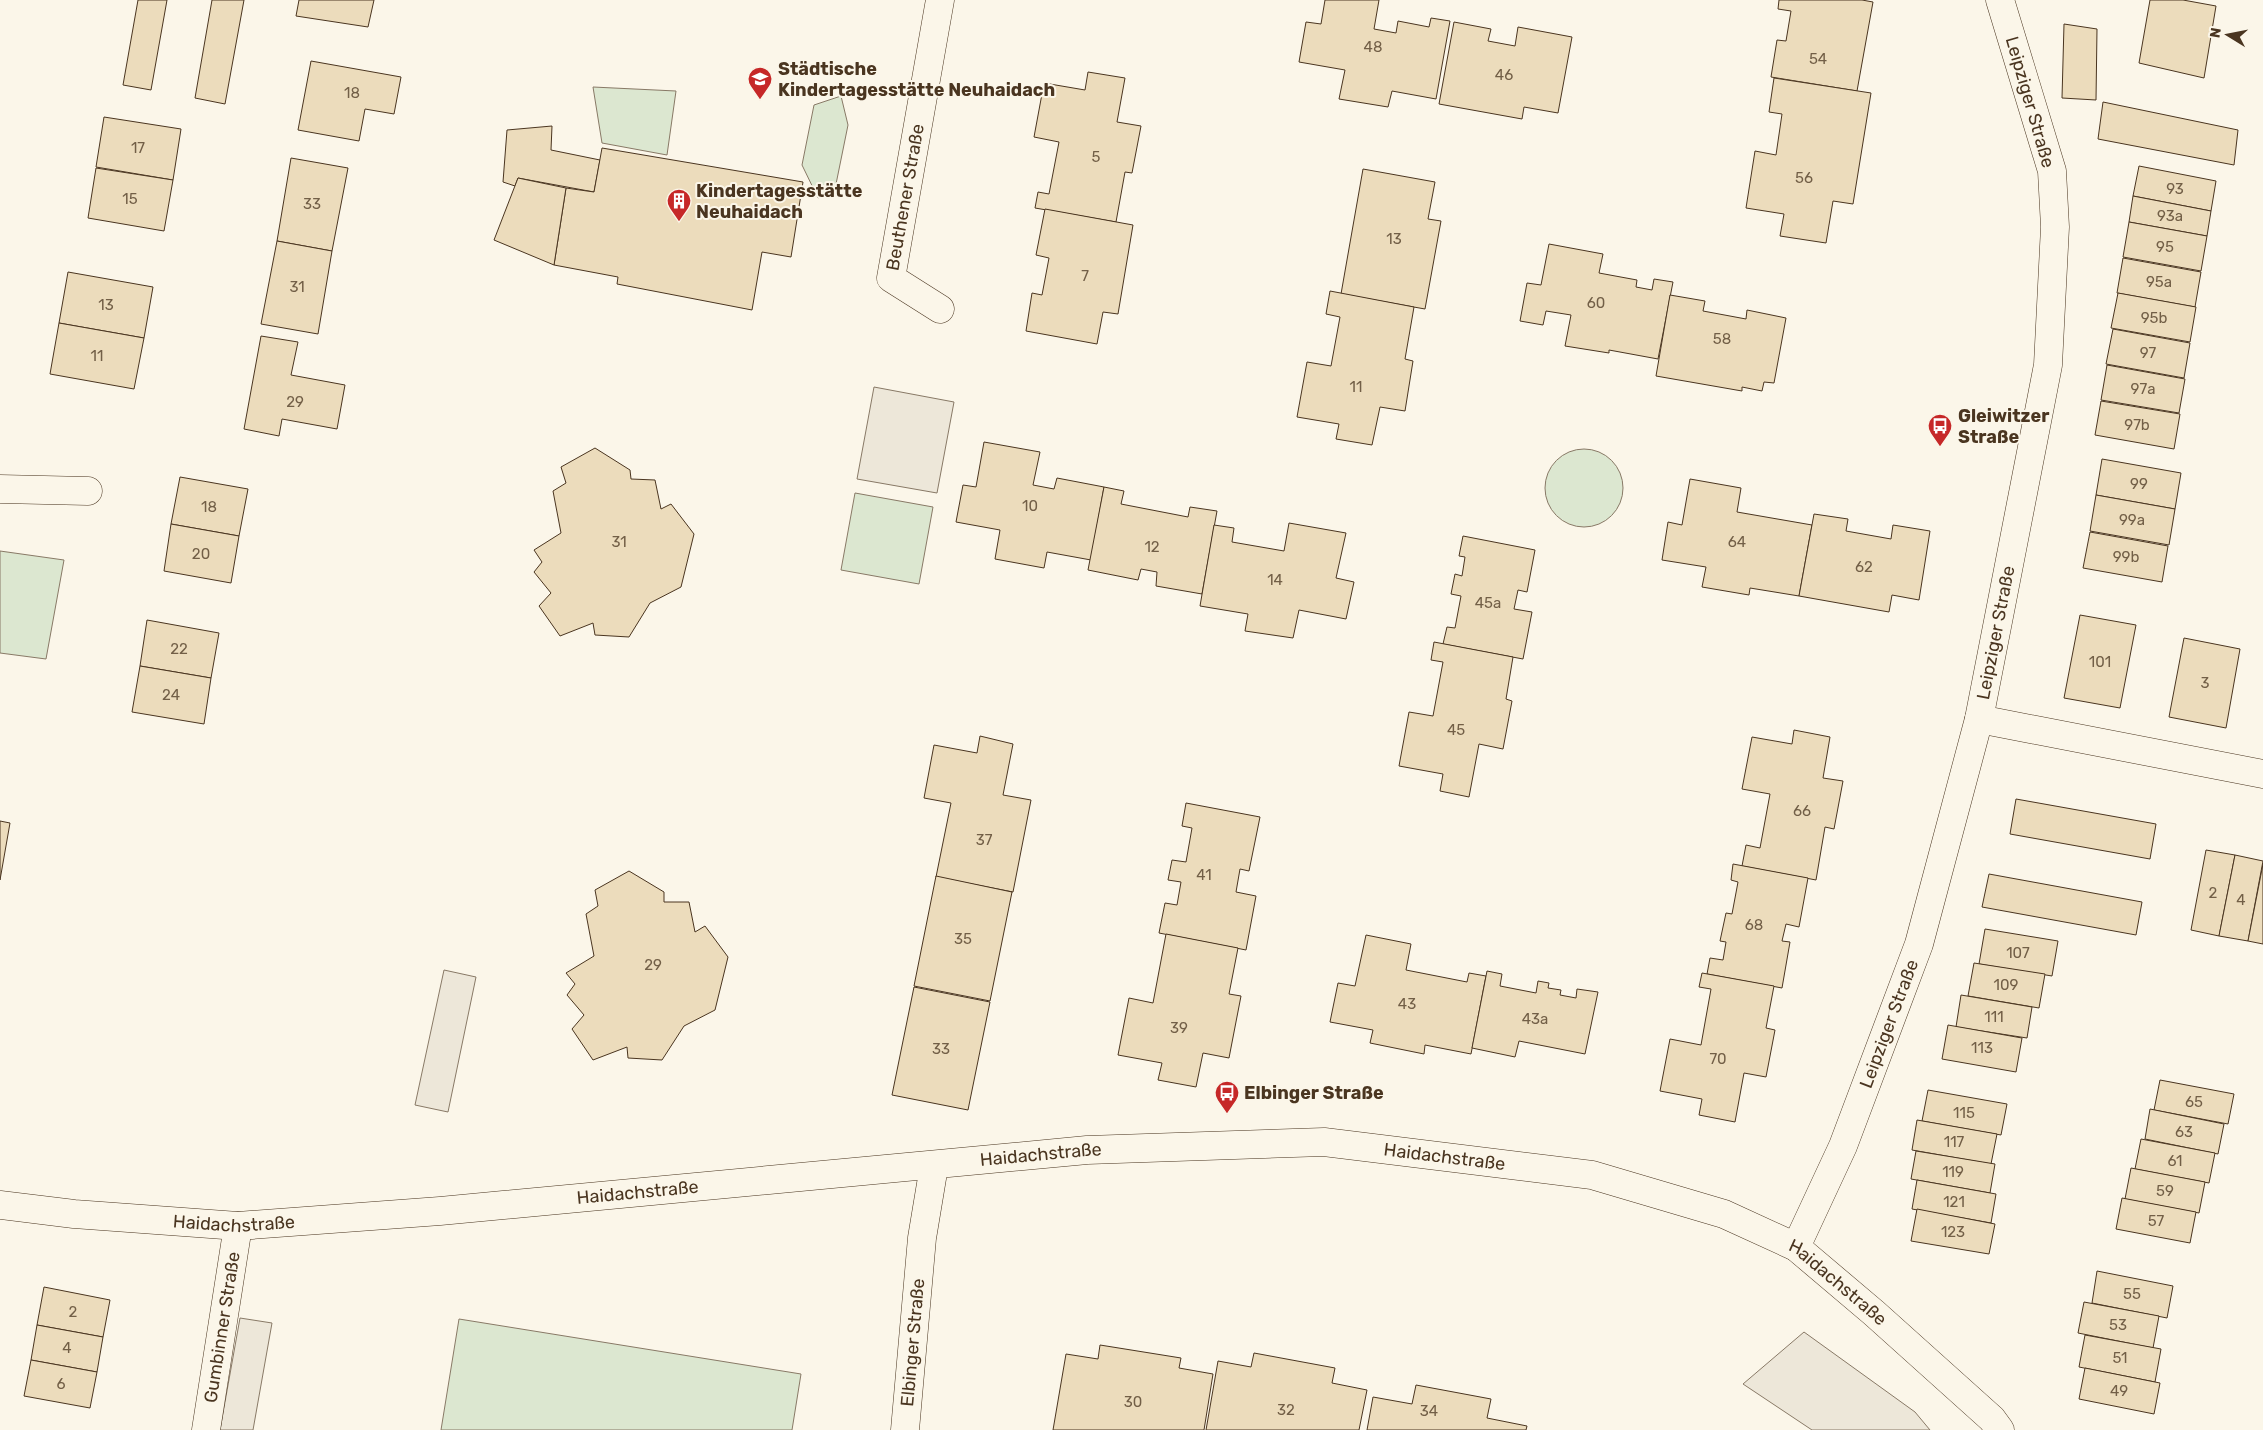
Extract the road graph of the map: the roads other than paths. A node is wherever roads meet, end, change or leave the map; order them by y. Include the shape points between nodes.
1 (940, 0) edge
2 (2000, 0) edge
3 (940, 309) dead end
4 (0, 489) edge
5 (88, 491) dead end
6 (1978, 719) junction
7 (2263, 774) edge
8 (934, 1166) junction
9 (0, 1205) edge
10 (238, 1226) junction
11 (1796, 1247) junction
12 (206, 1430) edge
13 (905, 1430) edge
14 (2000, 1430) edge

1 - 3 street, Beuthener Straße via 891,278
2 - 6 street, Leipziger Straße via 2052,172 2055,226 2048,365
4 - 5 street
6 - 7 street
6 - 11 street, Leipziger Straße via 1919,944 1843,1146
8 - 10 street, Haidachstraße
8 - 11 street, Haidachstraße via 1087,1150 1324,1142 1592,1175 1724,1214
8 - 13 street, Elbinger Straße via 922,1238
9 - 10 street, Haidachstraße
10 - 12 street, Gumbinner Straße
11 - 14 street, Haidachstraße via 1904,1339 1992,1418

